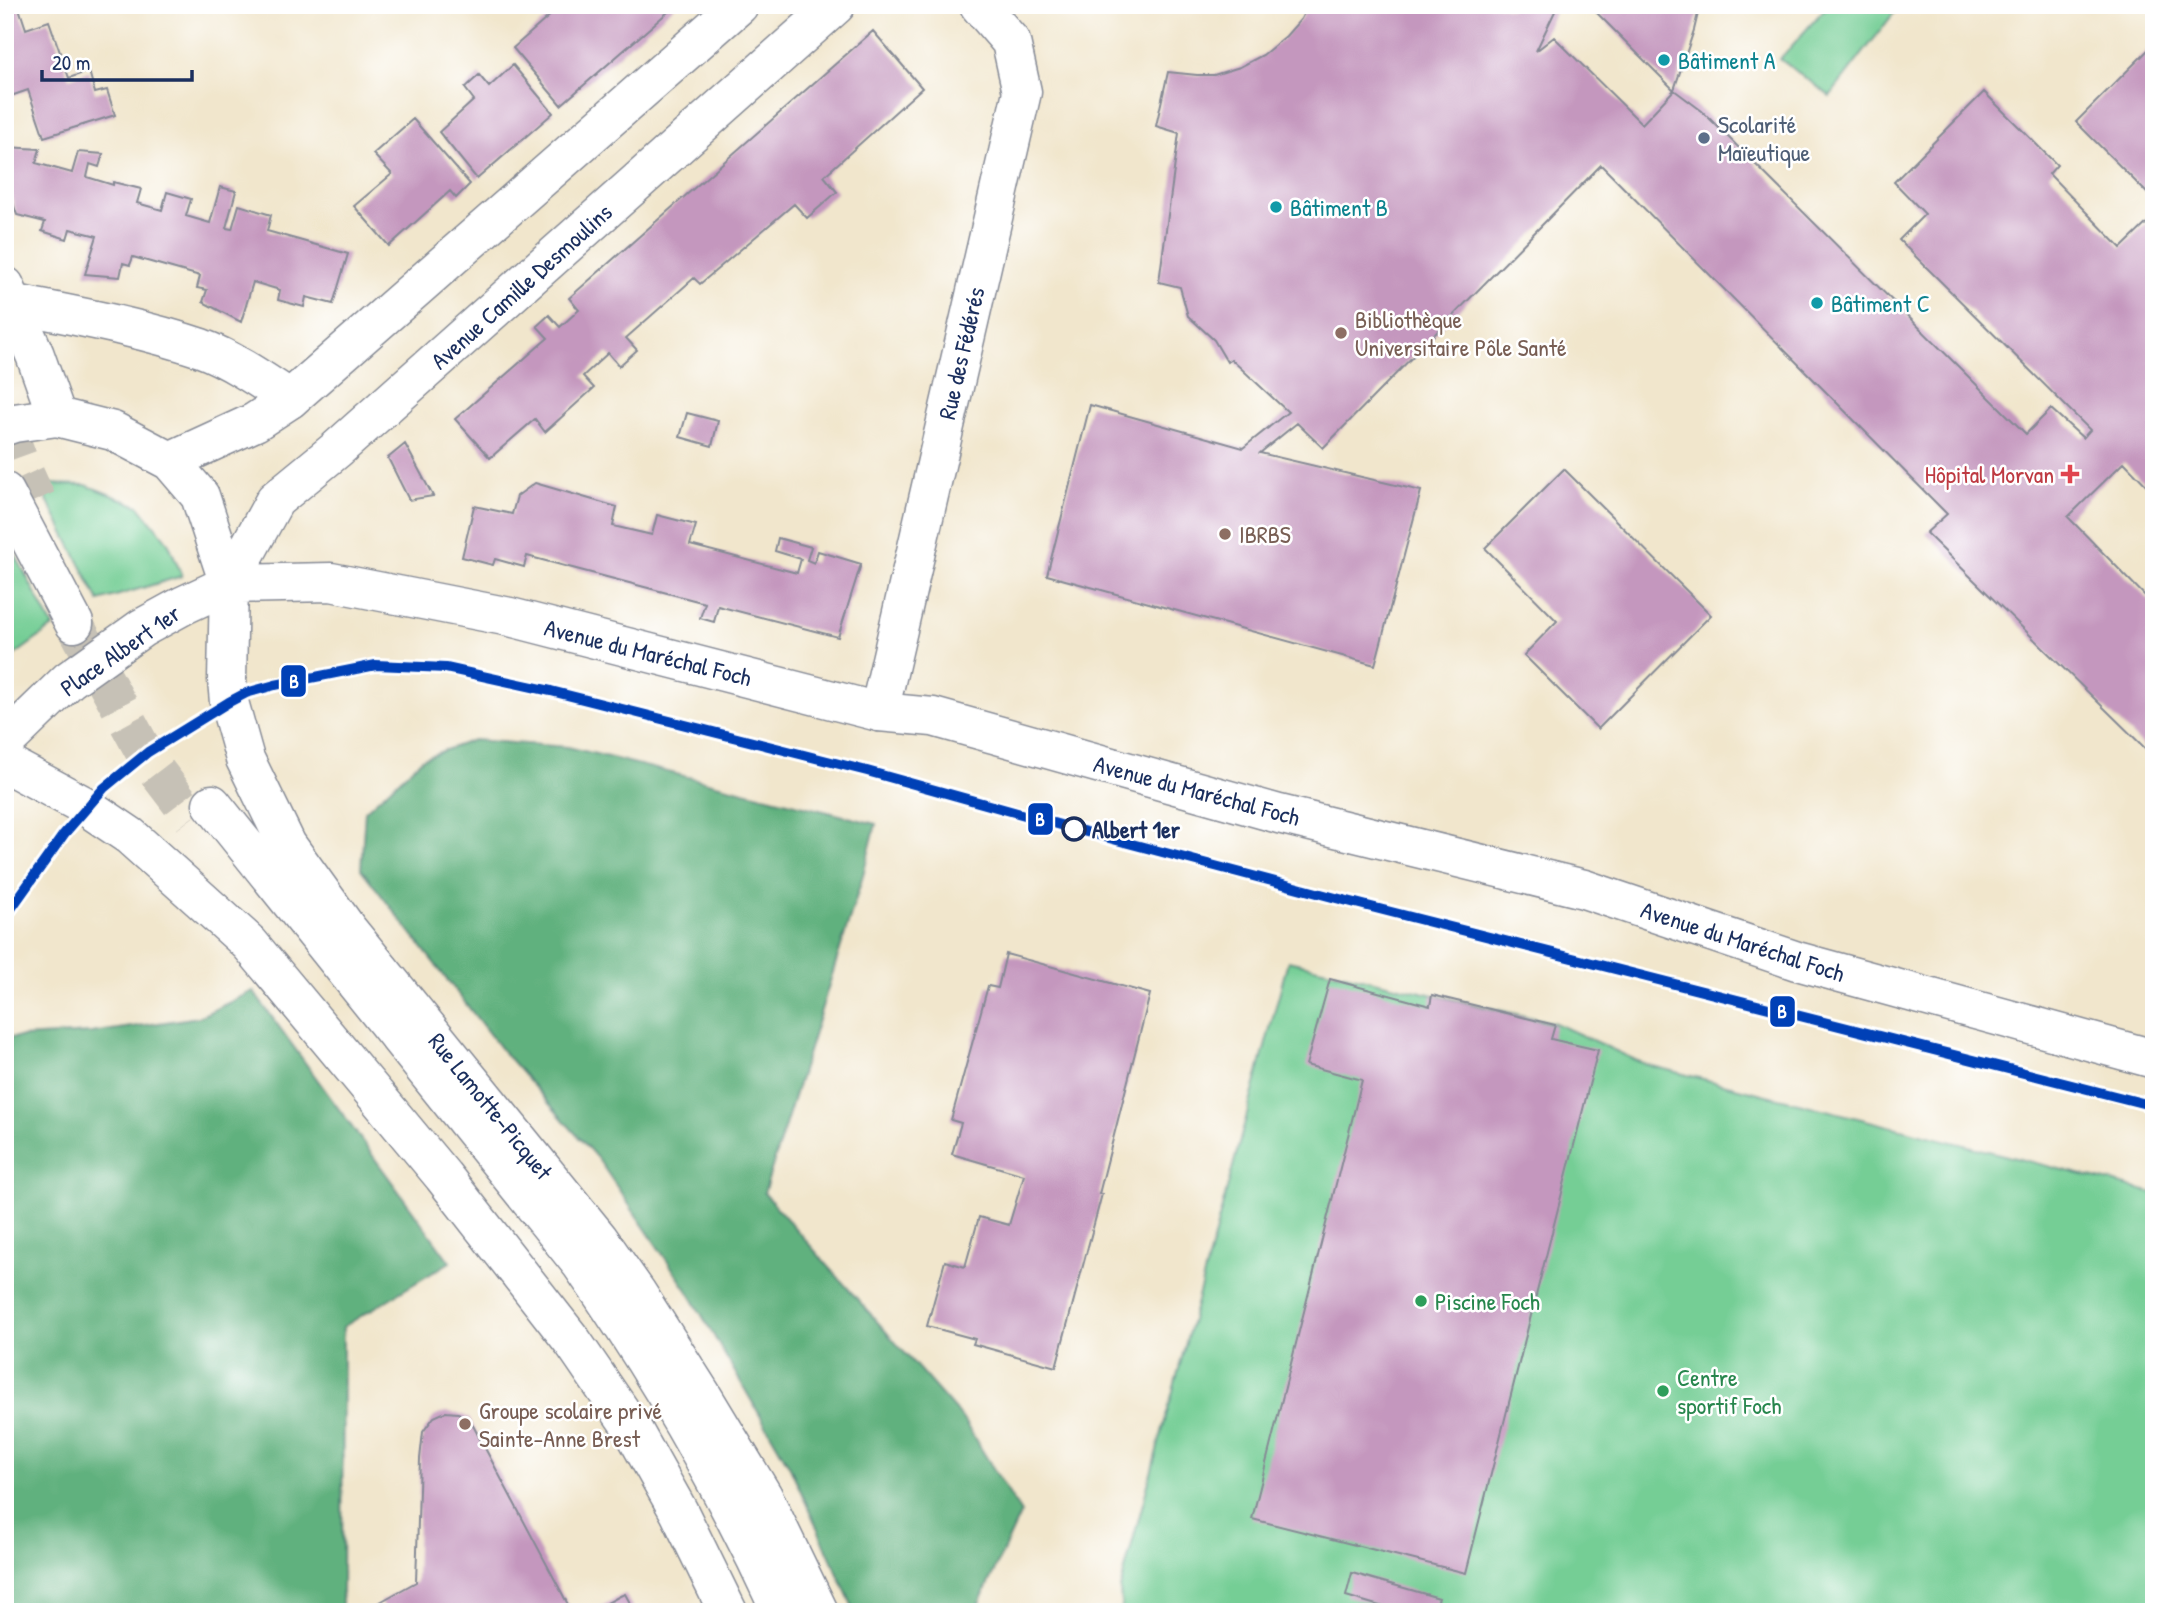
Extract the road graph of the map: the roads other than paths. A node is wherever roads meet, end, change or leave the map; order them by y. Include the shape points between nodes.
1 (739, 5) edge
2 (836, 5) edge
3 (979, 5) edge
4 (8, 295) edge
5 (290, 398) junction
6 (57, 417) junction
7 (5, 426) edge
8 (170, 461) junction
9 (21, 496) tunnel mouth
10 (229, 584) junction
11 (83, 618) tunnel mouth
12 (879, 712) junction
13 (5, 743) edge
14 (5, 763) edge
15 (2154, 1059) edge
16 (728, 1612) edge
17 (752, 1612) edge
18 (781, 1612) edge
19 (819, 1612) edge

1 - 5 main road
2 - 10 main road, Avenue Camille Desmoulins via 336,450 275,499
3 - 12 main road, Rue des Fédérés via 1011,41 1022,92
4 - 5 main road via 203,349
4 - 6 main road
5 - 8 main road via 255,422
6 - 7 main road
6 - 8 main road via 113,431
8 - 10 main road via 200,496
9 - 11 main road
10 - 12 main road, Avenue du Maréchal Foch via 331,582 485,612
10 - 13 main road, Place Albert 1er via 142,628 69,680
10 - 19 main road, Rue Lamotte-Picquet via 229,702 244,759 287,845 348,930 599,1239 637,1293 764,1496
12 - 15 main road, Avenue du Maréchal Foch via 933,717 1279,814 1584,889 1797,961
14 - 16 main road via 130,836 249,943 443,1176 573,1342 642,1444
17 - 18 main road, Rue Lamotte-Picquet via 708,1511 587,1312 202,811 588,1274 677,1415

